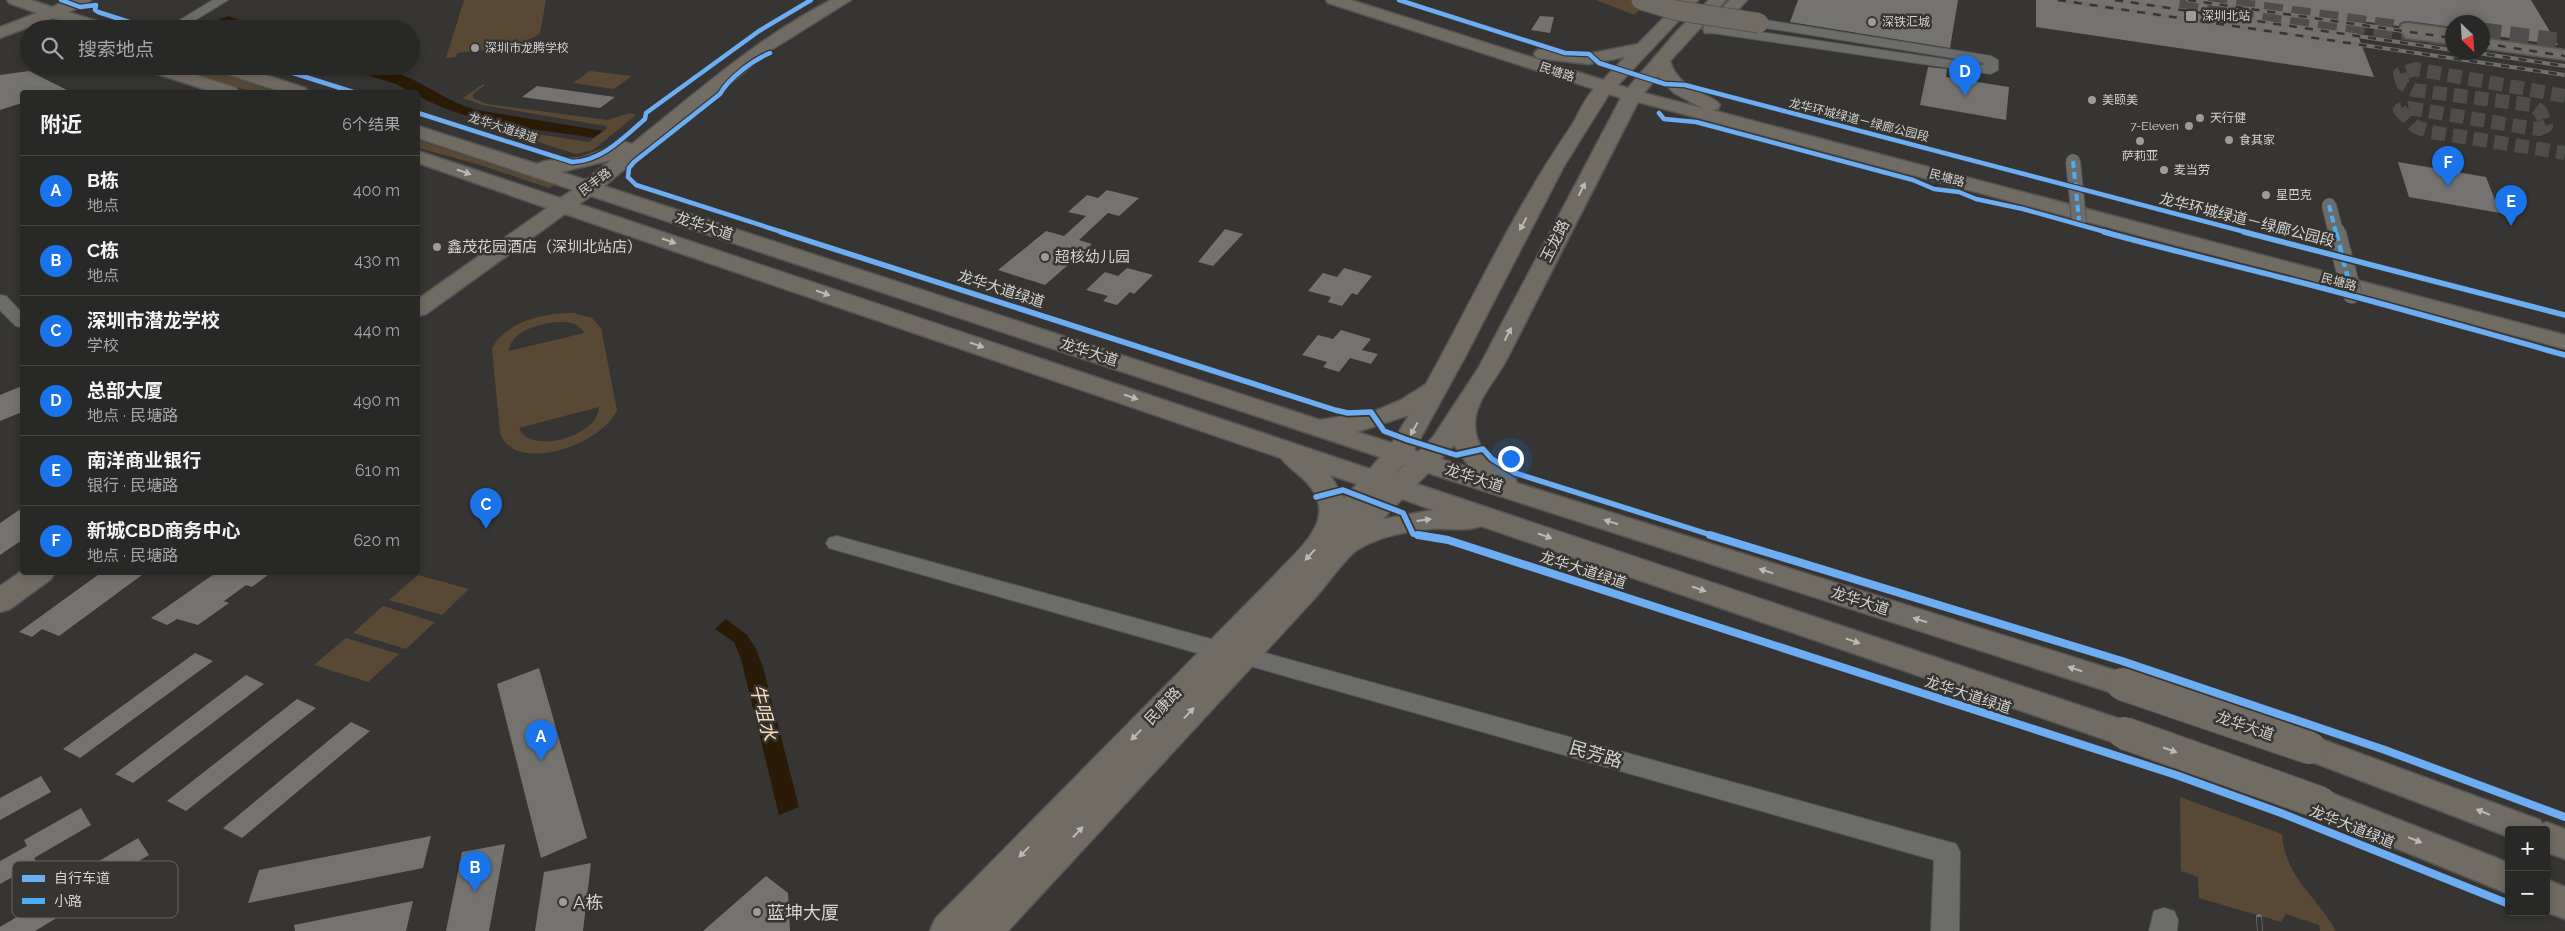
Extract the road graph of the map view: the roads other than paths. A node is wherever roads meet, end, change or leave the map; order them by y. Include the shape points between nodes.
1 (15, 0) edge
2 (66, 0) edge
3 (83, 0) edge
4 (93, 0) edge
5 (222, 0) edge
6 (829, 0) edge
7 (843, 0) edge
8 (1334, 0) edge
9 (1369, 0) edge
10 (1641, 0) edge
11 (1739, 0) edge
12 (1684, 1) edge
13 (1714, 4) edge
14 (47, 11) junction
15 (28, 20) edge
16 (76, 20) edge
17 (92, 20) edge
18 (187, 20) edge
19 (1759, 23) joint
20 (18, 25) edge
21 (1712, 29) junction
22 (0, 33) edge
23 (2445, 33) edge
24 (2445, 38) edge
25 (2490, 39) edge
26 (0, 40) edge
27 (2490, 44) edge
28 (2565, 46) edge
29 (1641, 49) junction
30 (1523, 55) junction
31 (2565, 55) edge
32 (1665, 58) junction
33 (178, 75) edge
34 (247, 75) edge
35 (1608, 83) junction
36 (224, 90) edge
37 (293, 90) edge
38 (1636, 91) junction
39 (1715, 112) junction
40 (1586, 116) junction
41 (1614, 126) junction
42 (420, 133) edge
43 (627, 153) junction
44 (420, 157) edge
45 (2073, 161) dead end
46 (522, 166) junction
47 (499, 184) junction
48 (584, 186) junction
49 (560, 204) junction
50 (641, 205) junction
51 (2329, 205) dead end
52 (2078, 220) dead end
53 (619, 224) junction
54 (508, 242) junction
55 (2352, 294) dead end
56 (420, 298) edge
57 (0, 300) edge
58 (420, 308) edge
59 (20, 320) edge
60 (2516, 321) junction
61 (0, 326) edge
62 (2565, 327) edge
63 (2565, 342) edge
64 (1453, 358) junction
65 (1491, 367) junction
66 (1435, 389) junction
67 (1464, 412) junction
68 (1311, 425) junction
69 (1281, 447) junction
70 (1398, 454) junction
71 (1425, 462) junction
72 (1388, 483) junction
73 (1529, 496) junction
74 (1505, 523) junction
75 (1338, 539) junction
76 (837, 543) dead end
77 (20, 570) edge
78 (37, 575) edge
79 (0, 584) edge
80 (0, 601) edge
81 (1231, 653) junction
82 (2517, 826) edge
83 (2550, 838) edge
84 (2565, 844) edge
85 (2505, 877) edge
86 (2550, 897) edge
87 (2565, 903) edge
88 (948, 931) edge
89 (985, 931) edge
90 (1945, 931) edge

1 - 14 main road
2 - 14 main road
3 - 14 main road
4 - 17 main road via 86,9
5 - 18 street
6 - 43 main road, 民丰路 via 763,38
7 - 43 main road, 民丰路 via 765,46
8 - 30 main road, 民塘路
9 - 30 main road, 民塘路
10 - 19 main road, bridge via 1674,10
11 - 21 main road
12 - 29 main road
13 - 32 main road, 玉龙路
14 - 15 main road
14 - 16 main road
19 - 21 street via 1992,60 1991,70
20 - 22 main road
20 - 26 main road
21 - 32 main road
23 - 24 main road via 2408,28 2411,34
25 - 28 main road
27 - 31 main road
29 - 30 main road via 1588,59
29 - 32 main road
29 - 35 main road
30 - 35 main road, 民塘路
30 - 40 main road via 1573,87
32 - 38 main road, 玉龙路
32 - 39 main road via 1667,74 1679,88
33 - 36 main road
34 - 37 main road
35 - 38 main road, 民塘路
35 - 40 main road
38 - 39 main road, 民塘路
38 - 41 main road, 玉龙路
39 - 41 main road via 1648,116
39 - 60 main road, 民塘路
40 - 41 main road
40 -> 64 main road via 1554,166
65 -> 41 main road, 玉龙路
42 - 46 main road, 龙华大道
43 - 46 main road via 579,166
43 - 48 main road, 民丰路
43 - 50 main road via 617,172 618,180 627,194
44 -> 47 main road, 龙华大道
45 - 52 street, bridge
46 - 48 main road, 龙华大道
47 - 49 main road, 龙华大道
47 - 54 main road via 512,195 521,214
48 - 49 main road, 民丰路
48 - 50 main road, 龙华大道
49 - 53 main road, 龙华大道
49 - 54 main road, 民丰路
50 - 68 main road, 龙华大道
51 - 55 street, bridge
53 - 54 main road via 569,225
53 -> 69 main road, 龙华大道
54 - 56 main road, 民丰路
54 - 58 main road, 民丰路
57 - 59 street
59 - 61 street
60 - 62 main road, 民塘路
60 - 63 main road, 民塘路
64 - 65 main road
64 - 66 main road
65 - 67 main road, 玉龙路
66 - 68 main road via 1410,405 1376,420 1339,426
66 -> 70 main road
67 - 71 main road, 玉龙路
67 - 73 main road via 1461,423 1463,439 1470,452 1490,472
68 - 70 main road, 龙华大道
69 - 72 main road, 龙华大道
69 - 75 main road via 1308,468 1330,493
70 - 71 main road, 龙华大道
70 - 72 main road
71 - 72 main road, 玉龙路
71 - 73 main road, 龙华大道
72 - 74 main road, 龙华大道
72 - 75 main road, 民康路
82 -> 73 main road, 龙华大道, bridge via 2310,748 2122,684
75 -> 74 main road via 1443,517
74 -> 85 main road, 龙华大道, bridge via 2124,733 2321,803
75 - 81 main road, 民康路
76 - 81 street, 民芳路
77 - 79 main road
78 - 80 main road
81 -> 88 main road, 民康路
89 -> 81 main road, 民康路
81 - 90 street, 民芳路 via 1947,852
83 - 84 main road
86 - 87 main road

